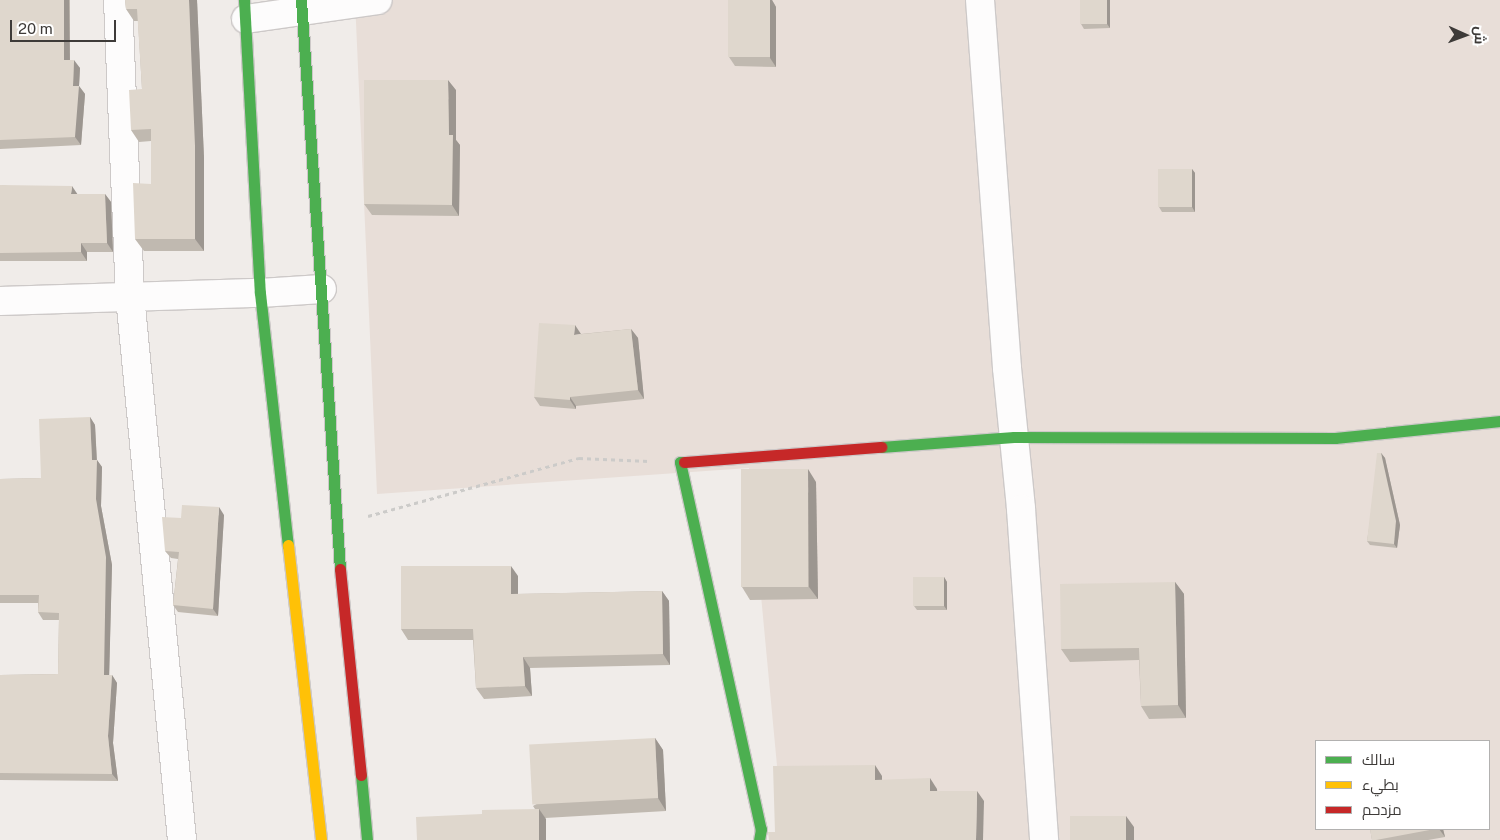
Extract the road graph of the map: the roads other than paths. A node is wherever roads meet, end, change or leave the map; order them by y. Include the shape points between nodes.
1 (118, 0) edge
2 (378, 0) edge
3 (980, 0) edge
4 (301, 6) edge
5 (245, 9) edge
6 (322, 289) junction
7 (260, 293) junction
8 (130, 296) junction
9 (0, 300) edge
10 (1500, 421) edge
11 (1014, 438) junction
12 (182, 840) edge
13 (321, 840) edge
14 (367, 840) edge
15 (759, 840) edge
16 (1044, 840) edge

1 - 8 street
2 - 4 street
3 - 11 street
4 - 5 street
4 - 6 street
5 - 7 street
6 - 7 street
6 - 14 street via 336,525
7 - 8 street
7 - 13 street
8 - 9 street
8 - 12 street
10 - 11 street via 1335,438
11 - 15 street via 680,462 761,829
11 - 16 street

